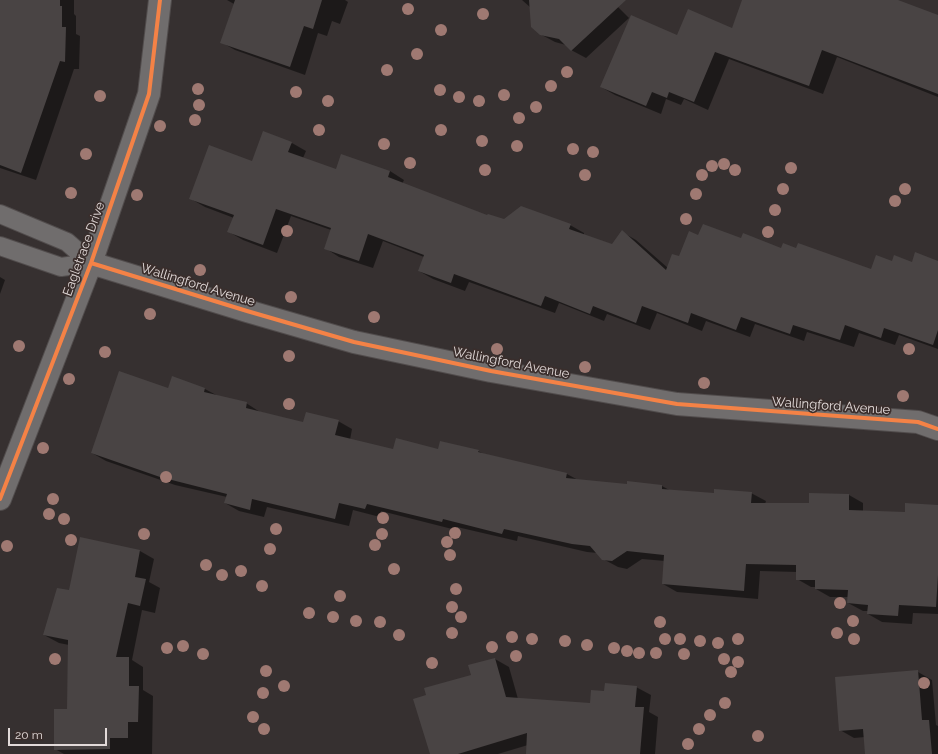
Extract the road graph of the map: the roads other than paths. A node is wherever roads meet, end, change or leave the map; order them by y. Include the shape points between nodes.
1 (160, 0) edge
2 (0, 214) edge
3 (0, 246) edge
4 (91, 263) junction
5 (938, 429) edge
6 (0, 499) edge

1 - 4 street, Eagletrace Drive via 149,94
2 - 4 lane via 67,242
3 - 4 lane via 60,267
4 - 5 street, Wallingford Avenue via 354,342 491,371 677,404 918,422
4 - 6 street, Eagletrace Drive

